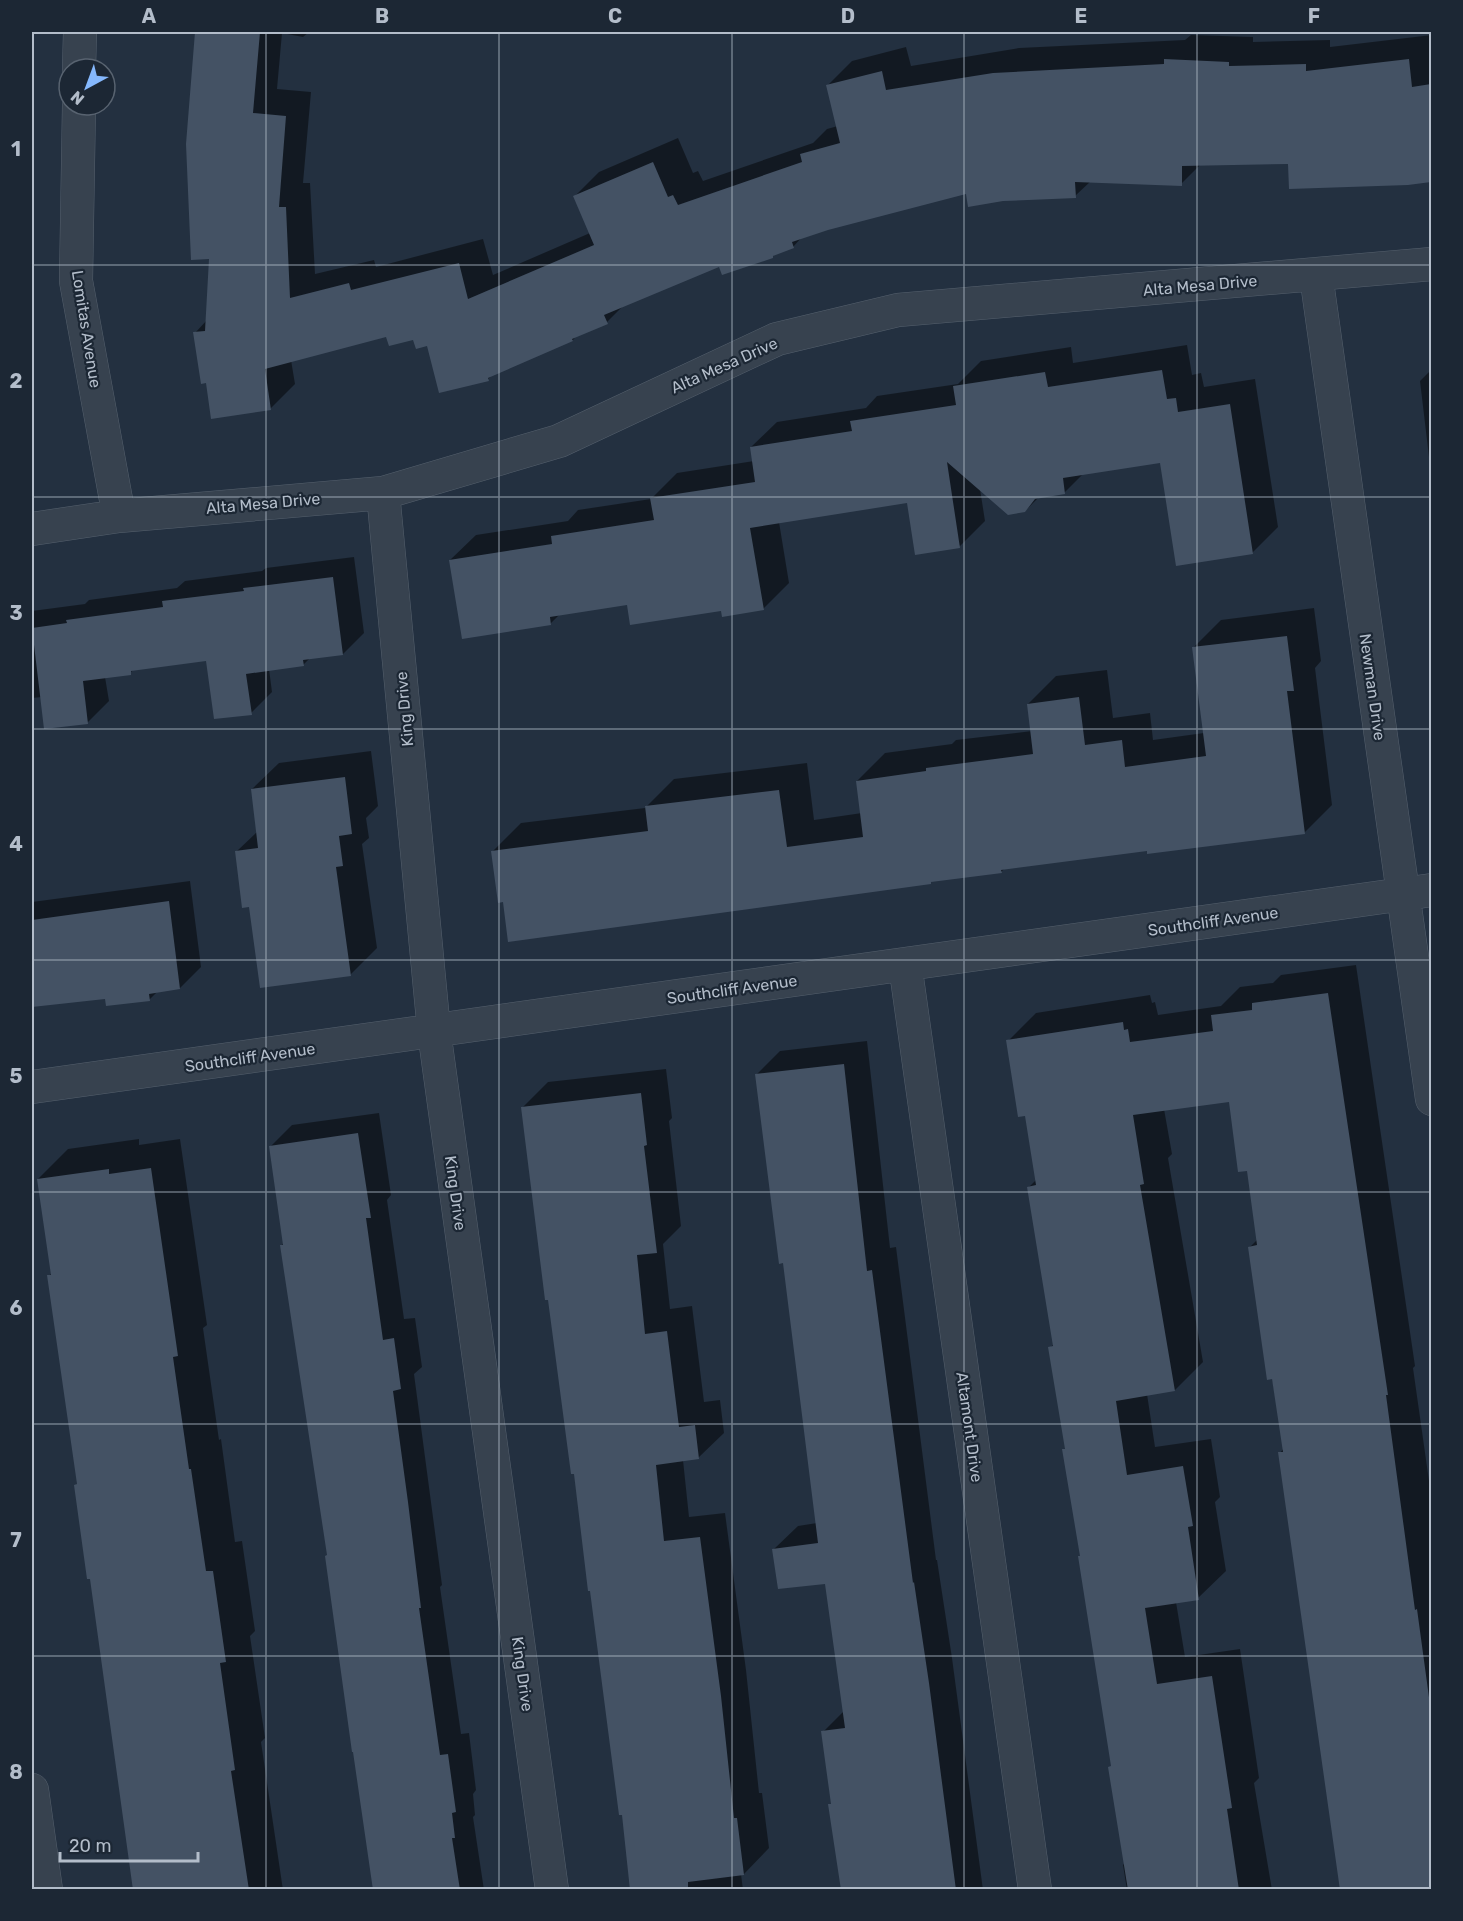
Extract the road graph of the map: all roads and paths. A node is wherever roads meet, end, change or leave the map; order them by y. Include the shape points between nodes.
1 (80, 32) edge
2 (79, 57) edge
3 (79, 117) edge
4 (1431, 264) edge
5 (1316, 275) junction
6 (384, 493) junction
7 (119, 516) junction
8 (32, 529) edge
9 (1416, 892) edge
10 (905, 964) junction
11 (434, 1031) junction
12 (32, 1087) edge
13 (1431, 1099) edge
14 (32, 1790) edge
15 (46, 1890) edge
16 (552, 1890) edge
17 (1035, 1890) edge

1 - 2 street
3 - 7 street, Lomitas Avenue via 76,281
4 - 5 street, Alta Mesa Drive
5 - 6 street, Alta Mesa Drive via 898,310 777,339 559,441
5 - 9 street, Newman Drive
6 - 7 street, Alta Mesa Drive
6 - 11 street, King Drive
7 - 8 street, Alta Mesa Drive
9 - 10 street, Southcliff Avenue
9 - 13 street, Newman Drive
10 - 11 street, Southcliff Avenue
10 - 17 street, Altamont Drive
11 - 12 street, Southcliff Avenue
11 - 16 street, King Drive
14 - 15 street

